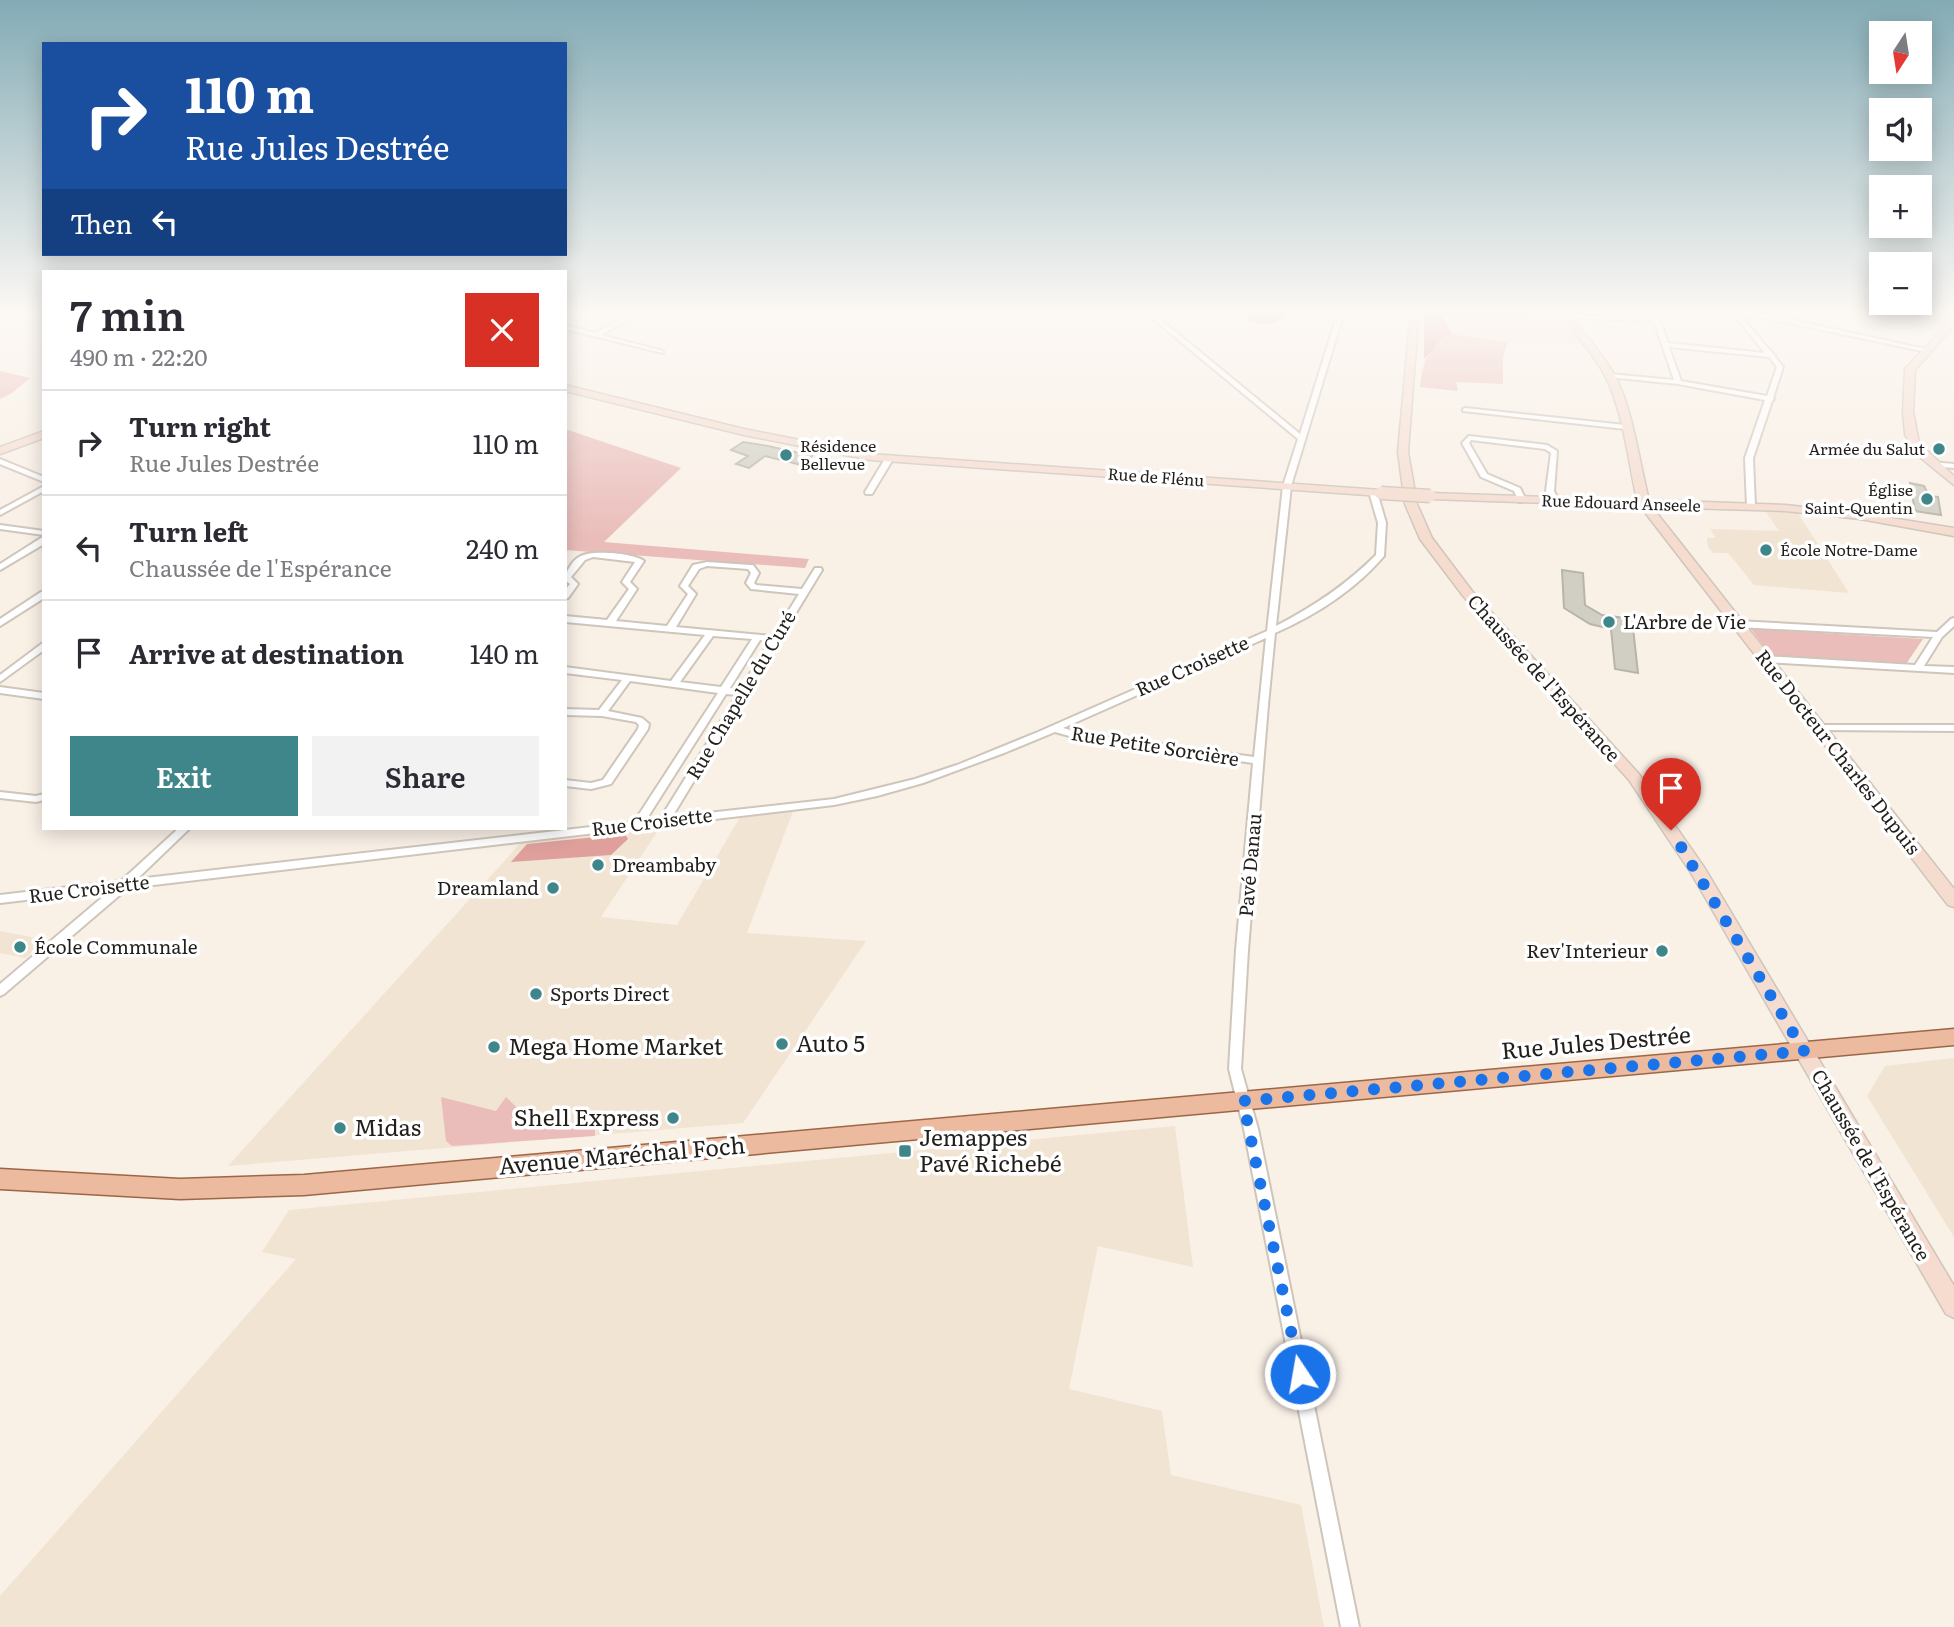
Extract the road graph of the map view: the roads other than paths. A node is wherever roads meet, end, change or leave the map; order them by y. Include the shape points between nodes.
1 (1236, 385) edge
2 (1318, 385) edge
3 (1409, 385) edge
4 (1613, 385) edge
5 (1694, 385) edge
6 (1775, 385) edge
7 (1910, 385) edge
8 (567, 388) edge
9 (1771, 399) junction
10 (1465, 410) dead end
11 (1625, 426) junction
12 (42, 435) edge
13 (1301, 438) junction
14 (0, 451) edge
15 (889, 459) junction
16 (0, 461) edge
17 (1935, 464) junction
18 (1954, 466) edge
19 (42, 479) edge
20 (1954, 482) edge
21 (1287, 486) junction
22 (42, 489) edge
23 (869, 492) dead end
24 (1377, 493) junction
25 (1522, 500) junction
26 (1555, 501) junction
27 (1644, 504) junction
28 (1751, 507) junction
29 (0, 513) edge
30 (0, 527) edge
31 (1954, 532) edge
32 (42, 533) edge
33 (42, 541) edge
34 (0, 568) edge
35 (818, 570) dead end
36 (567, 577) edge
37 (567, 577) edge
38 (804, 592) junction
39 (567, 593) edge
40 (42, 595) edge
41 (567, 620) edge
42 (1954, 621) edge
43 (0, 623) edge
44 (610, 623) junction
45 (1738, 624) junction
46 (670, 629) junction
47 (1273, 629) junction
48 (711, 632) junction
49 (1939, 635) junction
50 (758, 637) junction
51 (776, 639) junction
52 (42, 647) edge
53 (1765, 659) junction
54 (1918, 668) junction
55 (567, 670) edge
56 (1954, 670) edge
57 (628, 678) junction
58 (0, 679) edge
59 (674, 684) junction
60 (0, 690) edge
61 (724, 691) junction
62 (743, 693) junction
63 (42, 696) edge
64 (567, 712) edge
65 (602, 713) junction
66 (1819, 728) junction
67 (1954, 728) edge
68 (1053, 729) junction
69 (1258, 761) junction
70 (567, 783) edge
71 (0, 795) edge
72 (42, 798) edge
73 (665, 820) junction
74 (638, 824) junction
75 (183, 830) edge
76 (124, 885) junction
77 (0, 899) edge
78 (1954, 901) edge
79 (0, 991) edge
80 (1954, 1037) edge
81 (1804, 1051) junction
82 (1243, 1101) junction
83 (0, 1179) edge
84 (1954, 1307) edge
85 (1350, 1627) edge

1 - 13 street
2 - 13 street, Pavé Danau
3 - 81 street, Chaussée de l'Espérance via 1403,452 1411,504 1426,539 1468,594 1612,751 1653,803
4 - 11 street
5 - 9 street
6 - 9 street
7 - 17 street via 1910,431 1920,452
8 - 15 street, Rue de Flénu via 756,435
9 - 28 street via 1749,458
10 - 11 street
11 - 27 street
12 - 14 street
13 - 21 street, Pavé Danau
15 - 21 street, Rue de Flénu
15 - 23 street
16 - 19 street
17 - 18 street
17 - 20 street
21 - 24 street, Rue Edouard Anseele
21 - 47 street, Pavé Danau
22 - 29 street
24 - 25 street, Rue Edouard Anseele, bridge
24 - 47 street, Rue Croisette via 1382,523 1380,556 1322,605
25 - 26 street, Rue Edouard Anseele
25 - 26 street via 1517,490 1484,475 1465,443 1469,438 1547,446 1555,452 1550,491
26 - 27 street, Rue Edouard Anseele
27 - 28 street, Rue Edouard Anseele
27 - 45 street, Rue Docteur Charles Dupuis
28 - 31 street, Rue Edouard Anseele via 1831,513
30 - 32 street
33 - 34 street
35 - 38 street, Rue Chapelle du Curé
36 - 39 street via 574,584
37 - 44 street via 582,558 593,555 640,561 626,582 633,589
38 - 46 street via 754,587 750,583 755,573 750,567 696,567 684,586 692,594
38 - 51 street, Rue Chapelle du Curé
40 - 43 street
41 - 44 street
42 - 49 street
44 - 46 street
45 - 49 street
45 - 53 street, Rue Docteur Charles Dupuis
46 - 48 street
47 - 68 street, Rue Croisette
47 - 69 street, Pavé Danau
48 - 50 street
48 - 59 street
49 - 54 street
50 - 51 street
50 - 61 street
51 - 62 street, Rue Chapelle du Curé
52 - 58 street
53 - 54 street
53 - 66 street, Rue Docteur Charles Dupuis
54 - 56 street
55 - 57 street
57 - 59 street
57 - 65 street
59 - 61 street
60 - 63 street
61 - 62 street
61 - 74 street
62 - 73 street, Rue Chapelle du Curé
64 - 65 street
65 - 70 street via 639,720 643,729 607,782 591,786
66 - 67 street
66 - 78 street, Rue Docteur Charles Dupuis
68 - 69 street, Rue Petite Sorcière
68 - 73 street, Rue Croisette via 965,767 888,791 834,802
69 - 82 street, Pavé Danau via 1235,1069
71 - 72 street
73 - 74 street, Rue Croisette
74 - 76 street, Rue Croisette
75 - 76 street
76 - 77 street, Rue Croisette
76 - 79 street
80 - 81 main road, Rue Jules Destrée
81 - 82 main road, Rue Jules Destrée
81 - 84 street, Chaussée de l'Espérance
82 - 83 main road, Avenue Maréchal Foch via 304,1185 151,1188
82 - 85 street, Pavé Danau

